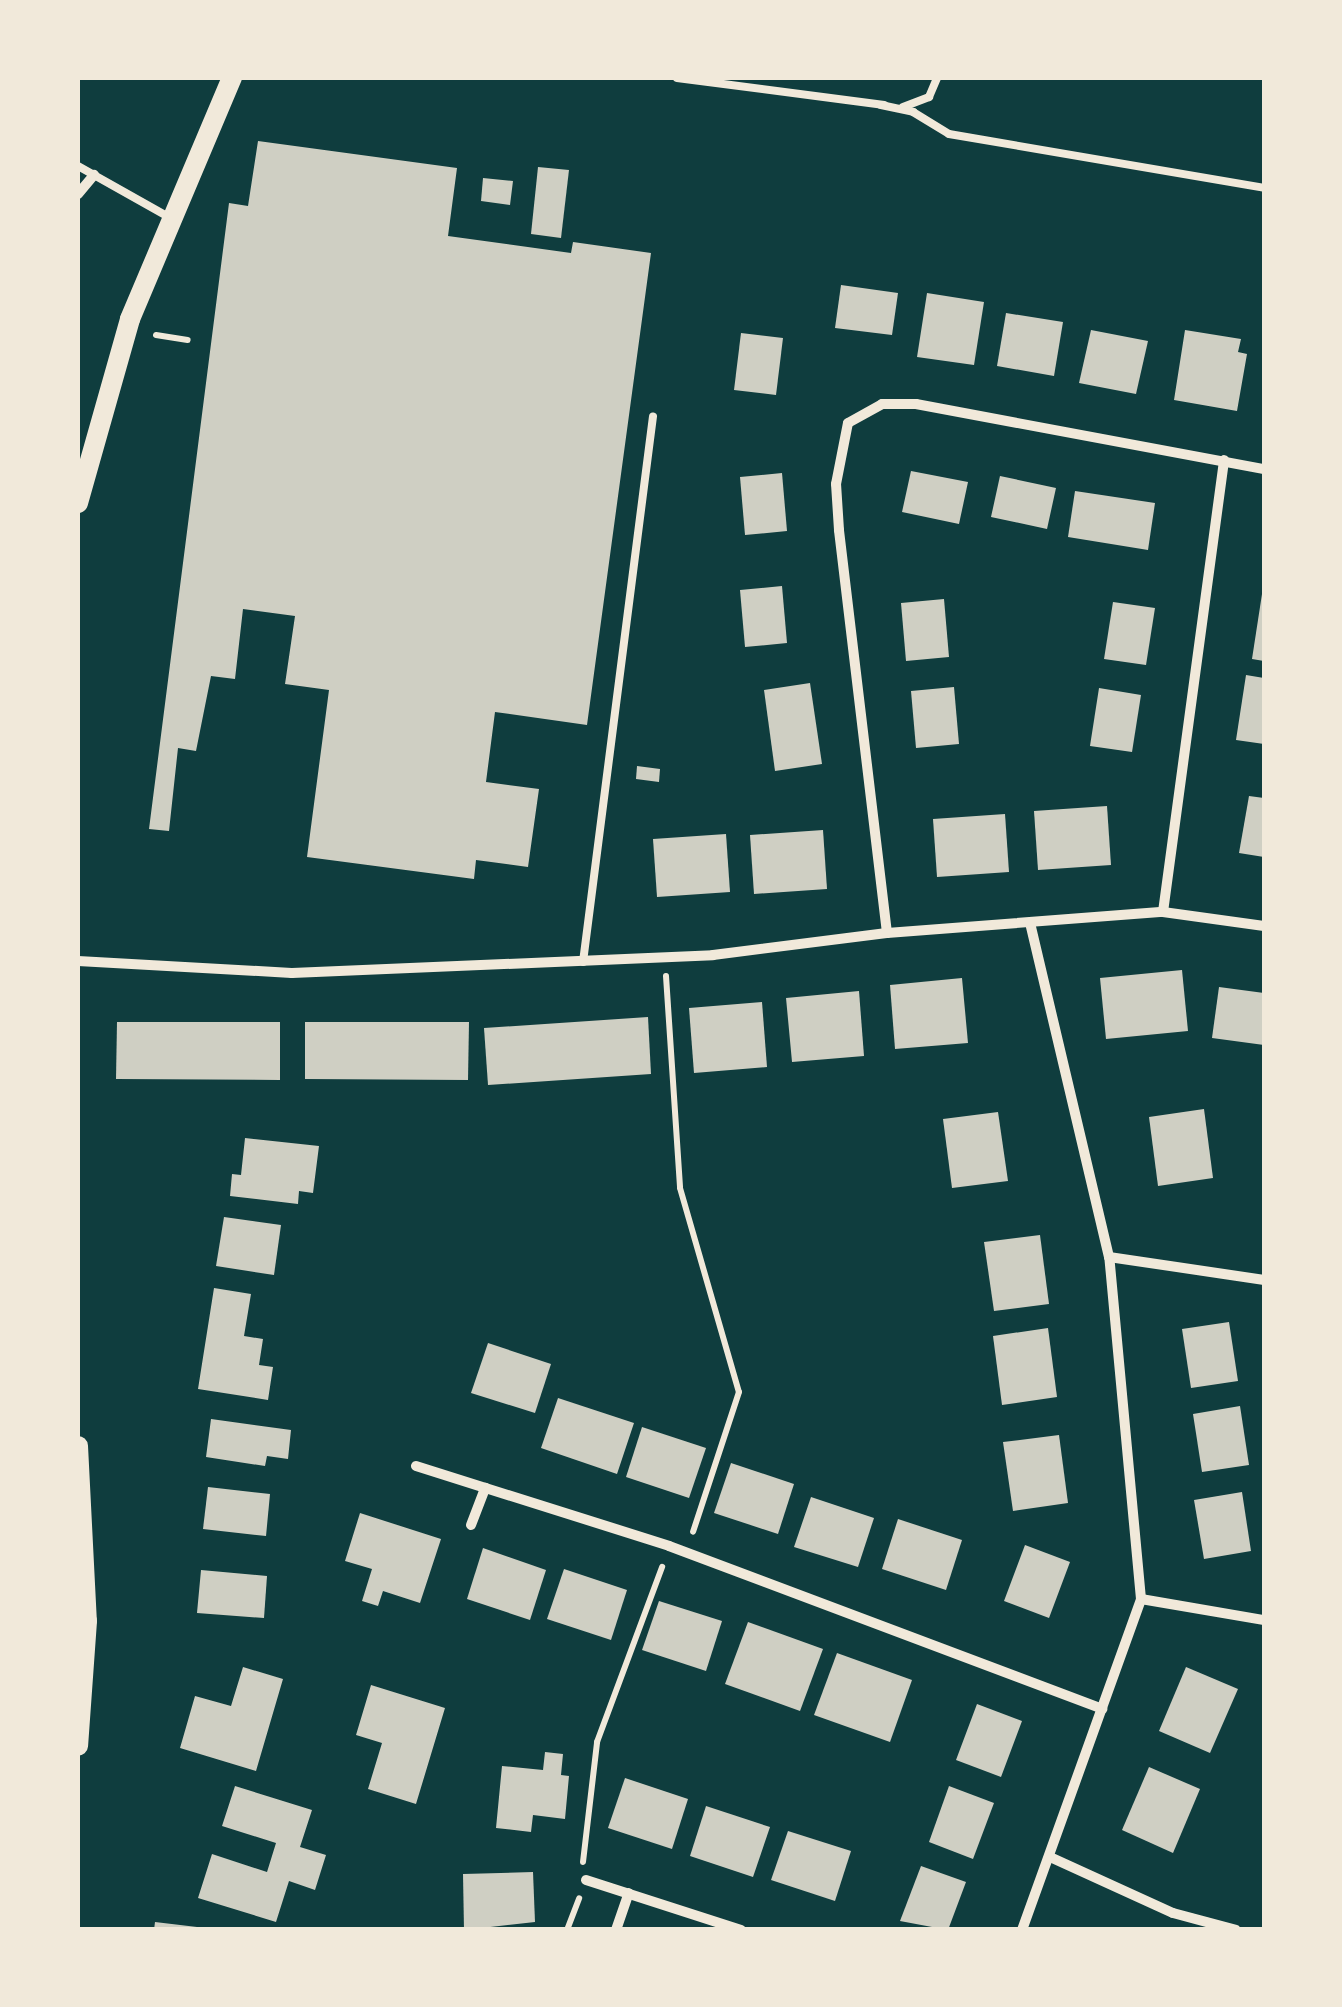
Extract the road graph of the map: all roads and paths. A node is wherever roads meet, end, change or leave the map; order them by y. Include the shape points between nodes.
1 (232, 78) edge
2 (678, 78) edge
3 (937, 78) edge
4 (881, 104) junction
5 (78, 166) edge
6 (94, 175) junction
7 (1264, 188) edge
8 (78, 194) edge
9 (169, 218) junction
10 (156, 335) dead end
11 (188, 340) dead end
12 (653, 416) dead end
13 (1224, 460) junction
14 (1264, 468) edge
15 (78, 503) edge
16 (1163, 912) junction
17 (1030, 924) junction
18 (1264, 926) edge
19 (886, 933) junction
20 (665, 958) junction
21 (78, 961) edge
22 (584, 962) junction
23 (1109, 1257) junction
24 (1264, 1280) edge
25 (78, 1446) edge
26 (416, 1466) dead end
27 (484, 1488) junction
28 (471, 1526) dead end
29 (670, 1546) junction
30 (686, 1552) junction
31 (1142, 1598) junction
32 (1264, 1620) edge
33 (1102, 1709) junction
34 (78, 1746) edge
35 (1050, 1857) junction
36 (586, 1880) joint
37 (629, 1893) junction
38 (616, 1930) edge
39 (741, 1930) edge
40 (1022, 1930) edge
41 (1236, 1930) edge

1 - 9 main road
2 - 4 lane
3 - 4 lane via 932,94 917,105
4 - 7 lane via 913,112 949,134
5 - 6 lane
6 - 8 street
6 - 9 lane
9 - 15 main road via 130,319
10 - 11 path
12 - 22 lane
13 - 14 street
13 - 16 street
13 - 19 street via 916,404 882,404 848,422 836,484 838,530
16 - 17 street
16 - 18 street
17 - 19 street
17 - 23 street
19 - 20 street
20 - 22 street
20 - 30 path via 680,1188 740,1392
21 - 22 street via 292,973
23 - 24 street
23 - 31 street
25 - 34 main road via 88,1621
26 - 27 street
27 - 28 street
27 - 29 street
29 - 30 street
29 - 36 path via 597,1742 582,1855
30 - 33 street
31 - 32 street
31 - 33 street
33 - 35 street
35 - 40 street
35 - 41 street via 1173,1913
36 - 37 street
37 - 38 street
37 - 39 street

